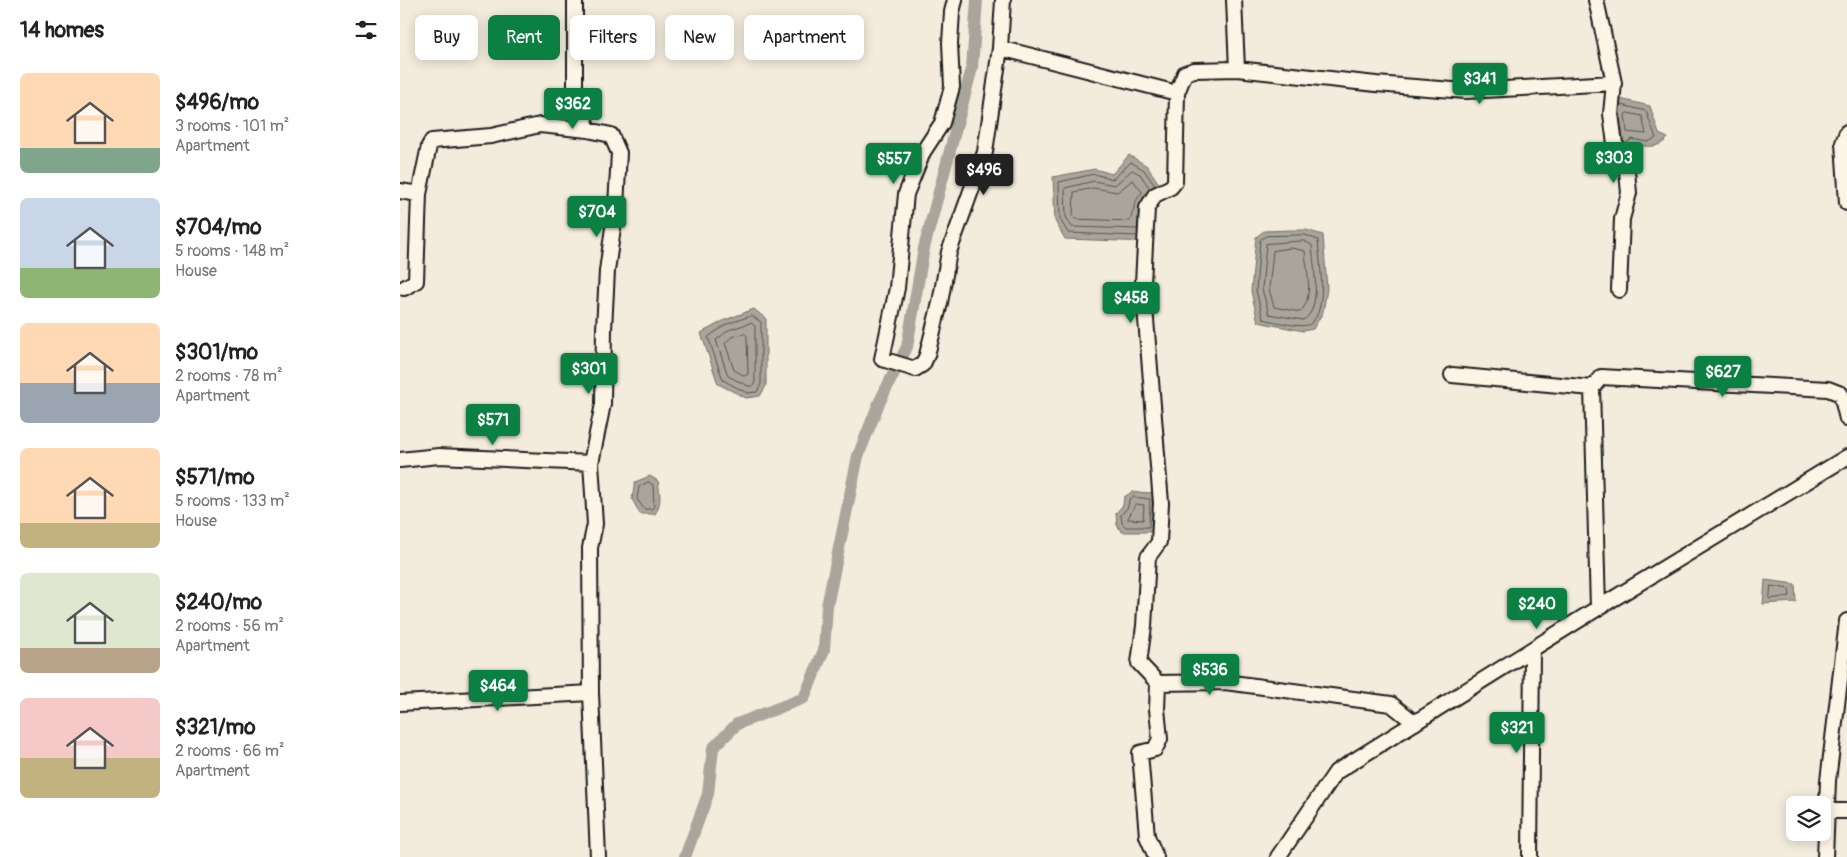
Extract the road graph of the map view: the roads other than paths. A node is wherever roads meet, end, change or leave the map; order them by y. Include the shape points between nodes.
1 (575, 0) edge
2 (955, 0) edge
3 (1003, 0) edge
4 (1234, 0) edge
5 (1596, 0) edge
6 (1000, 48) junction
7 (1237, 69) junction
8 (1614, 83) junction
9 (1177, 93) junction
10 (588, 130) junction
11 (1847, 132) edge
12 (400, 191) edge
13 (419, 194) junction
14 (1847, 203) edge
15 (404, 288) dead end
16 (1619, 290) dead end
17 (1452, 375) dead end
18 (1592, 388) junction
19 (1847, 419) edge
20 (1847, 457) edge
21 (400, 460) edge
22 (591, 463) junction
23 (1598, 608) junction
24 (1847, 621) edge
25 (1846, 640) edge
26 (1532, 651) junction
27 (1158, 683) junction
28 (591, 693) junction
29 (400, 702) edge
30 (1415, 723) junction
31 (1829, 796) edge
32 (1831, 811) edge
33 (1847, 811) edge
34 (1826, 841) edge
35 (598, 857) edge
36 (1156, 857) edge
37 (1278, 857) edge
38 (1530, 857) edge
39 (1825, 857) edge

1 - 10 street via 576,88
2 - 6 street via 950,43 952,87 942,124 923,152 906,194 897,288 882,359 887,361 915,369 923,364 927,355 949,252 985,152
3 - 6 street
4 - 7 street
5 - 8 street
6 - 9 street
7 - 8 street via 1466,91
7 - 9 street via 1185,73
8 - 16 street via 1611,114 1615,144 1626,161 1629,193 1622,219
9 - 27 street via 1175,182 1150,201 1143,283 1161,503 1159,542 1148,557 1139,663
10 - 13 street via 540,125 491,136 432,142 428,146
10 - 22 street via 611,135 619,153 607,271 603,404
11 - 14 street via 1843,143
12 - 13 street
13 - 15 street via 416,281
17 - 18 street
18 - 19 street via 1601,376 1828,390 1841,394
18 - 23 street
20 - 23 street
21 - 22 street via 439,456
22 - 28 street via 595,524 590,548
23 - 26 street
24 - 25 street
25 - 31 street
26 - 30 street
26 - 38 street
27 - 30 street via 1225,682 1391,704
27 - 36 street via 1160,739 1154,749 1140,753 1147,836
28 - 29 street
28 - 35 street
30 - 37 street via 1336,772
32 - 33 street
34 - 39 street

